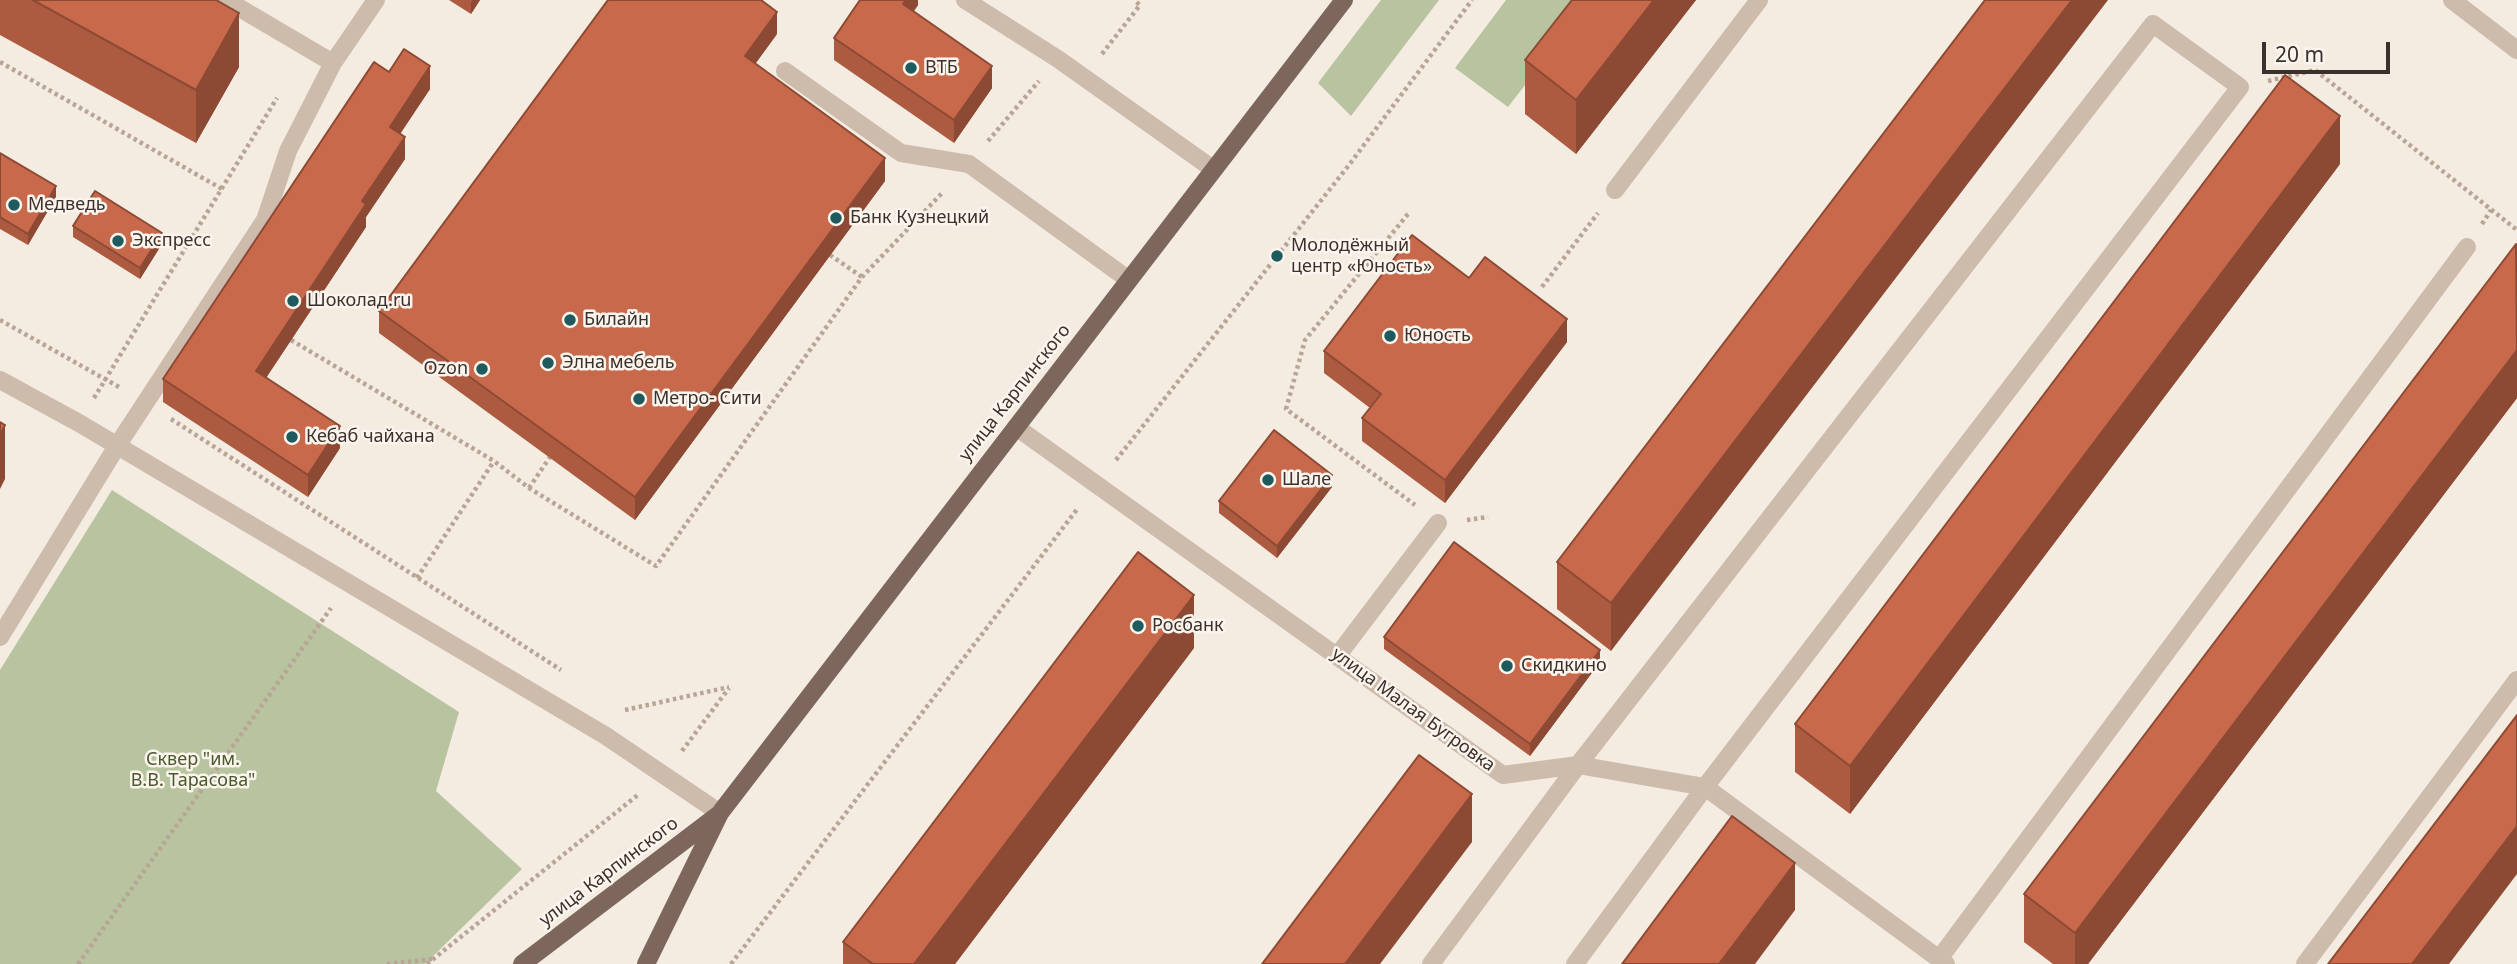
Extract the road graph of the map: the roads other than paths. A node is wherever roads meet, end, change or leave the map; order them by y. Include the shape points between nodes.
1 (226, 0) edge
2 (376, 0) edge
3 (965, 0) edge
4 (1344, 0) edge
5 (1759, 0) edge
6 (2452, 0) edge
7 (2517, 50) edge
8 (333, 62) junction
9 (785, 71) dead end
10 (1213, 169) junction
11 (1615, 190) road end
12 (2467, 247) dead end
13 (1129, 280) junction
14 (0, 380) edge
15 (1016, 427) junction
16 (117, 446) junction
17 (1438, 523) road end
18 (0, 637) edge
19 (1338, 655) junction
20 (2517, 680) edge
21 (1578, 765) junction
22 (1705, 788) junction
23 (720, 813) junction
24 (1942, 961) edge
25 (522, 964) edge
26 (646, 964) edge
27 (1431, 964) edge
28 (1576, 964) edge
29 (2305, 964) edge

1 - 8 street
2 - 8 street
3 - 10 street via 1058,59
4 - 10 main road, улица Карпинского
5 - 11 street
6 - 7 street
8 - 16 street via 288,151 265,220
9 - 13 street via 901,153 969,164
10 - 13 main road, улица Карпинского
12 - 24 street
13 - 15 main road, улица Карпинского
14 - 16 street
15 - 19 street, улица Малая Бугровка
15 - 23 main road, улица Карпинского
16 - 18 street
16 - 23 street via 606,736
17 - 19 street
19 - 21 street, улица Малая Бугровка via 1503,775
20 - 29 street
21 - 22 street, улица Малая Бугровка
21 - 22 street via 2152,24 2240,87
21 - 27 street
22 - 24 street, улица Малая Бугровка
22 - 28 street
23 - 25 main road, улица Карпинского
23 - 26 main road, улица Карпинского

